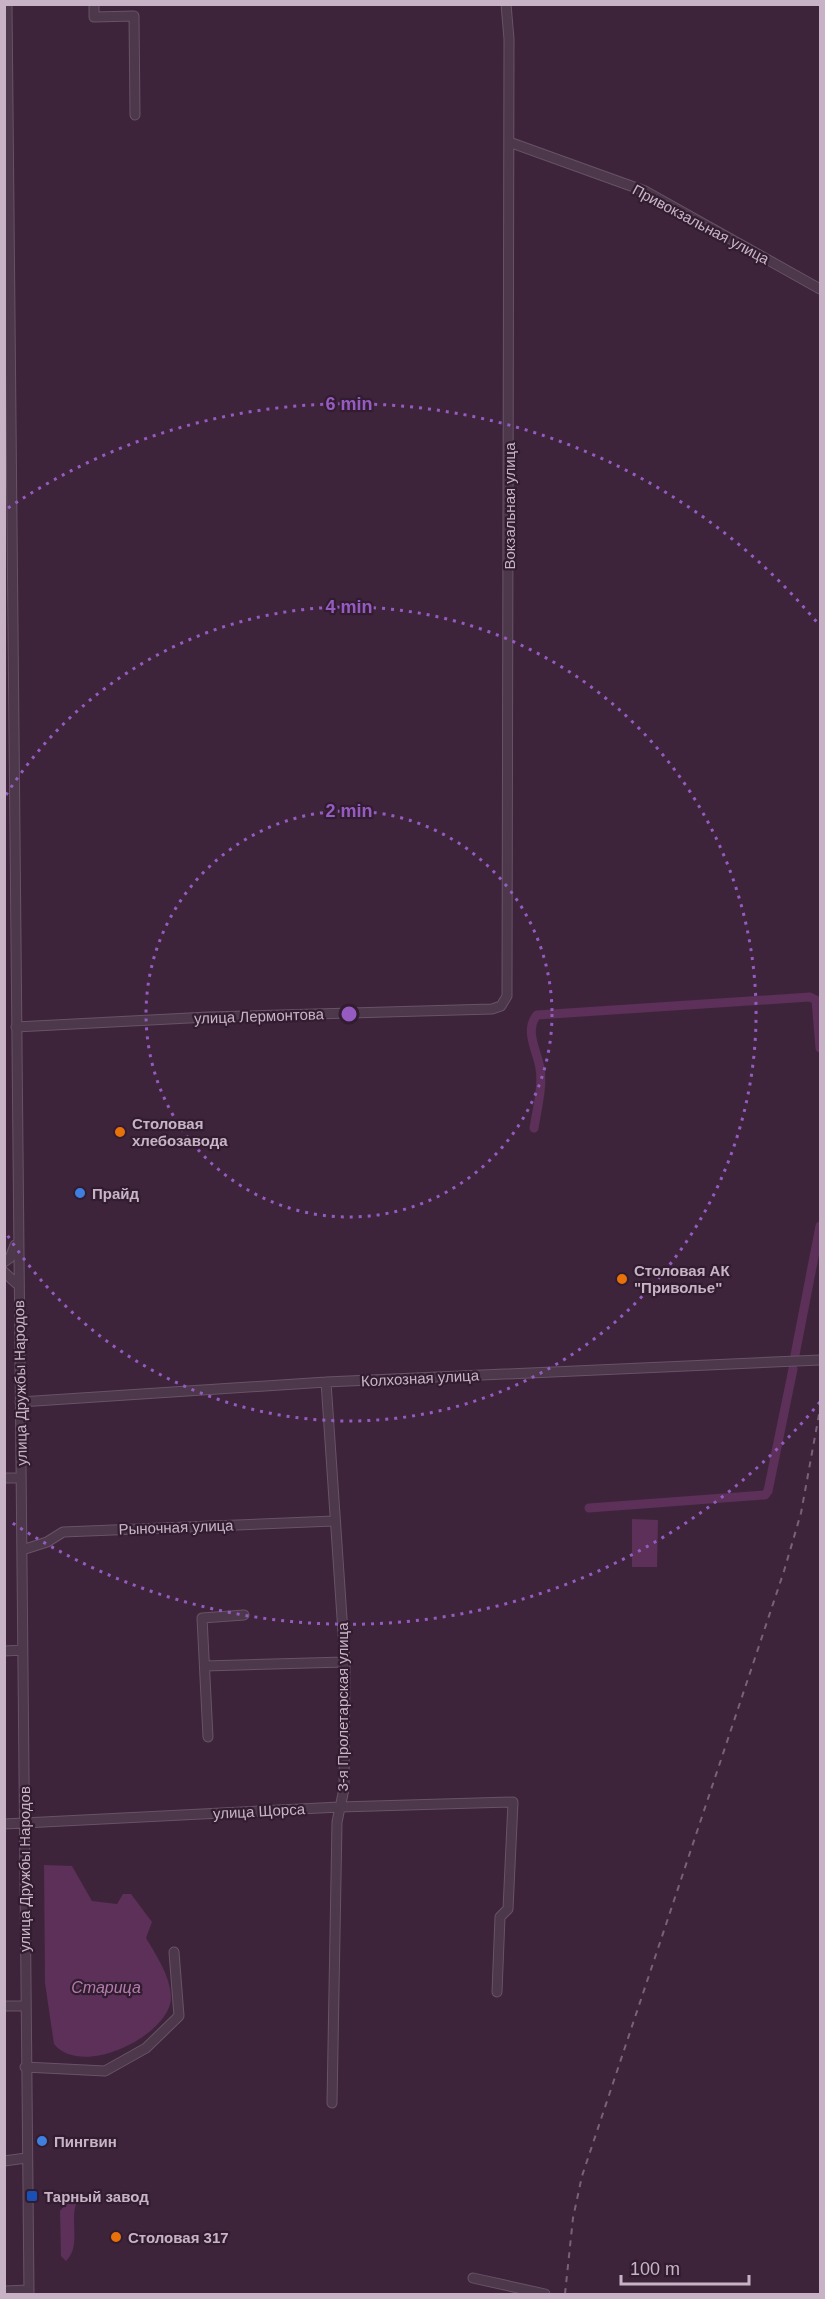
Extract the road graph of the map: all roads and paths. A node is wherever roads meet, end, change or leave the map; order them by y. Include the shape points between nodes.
1 (7, 4) edge
2 (94, 4) edge
3 (506, 4) edge
4 (135, 115) dead end
5 (509, 142) junction
6 (7, 161) edge
7 (820, 289) edge
8 (7, 300) edge
9 (9, 538) edge
10 (4, 708) edge
11 (15, 708) junction
12 (9, 908) edge
13 (501, 1006) joint
14 (16, 1027) junction
15 (4, 1066) edge
16 (16, 1066) junction
17 (18, 1237) junction
18 (4, 1262) edge
19 (18, 1267) junction
20 (4, 1269) edge
21 (18, 1288) junction
22 (820, 1360) edge
23 (326, 1382) junction
24 (20, 1401) junction
25 (4, 1478) edge
26 (21, 1478) junction
27 (334, 1521) junction
28 (22, 1550) junction
29 (244, 1615) dead end
30 (23, 1650) junction
31 (4, 1651) edge
32 (345, 1662) junction
33 (205, 1666) junction
34 (208, 1737) dead end
35 (340, 1807) junction
36 (24, 1822) junction
37 (4, 1824) edge
38 (174, 1952) dead end
39 (497, 1992) dead end
40 (4, 2006) edge
41 (25, 2006) junction
42 (25, 2067) junction
43 (332, 2103) dead end
44 (26, 2158) junction
45 (4, 2161) edge
46 (473, 2278) dead end
47 (4, 2291) edge
48 (29, 2292) edge
49 (545, 2295) edge

1 - 6 street, улица Дружбы Народов
2 - 4 street via 94,17 134,16
3 - 5 street, Вокзальная улица
5 - 7 street, Привокзальная улица via 645,191
5 - 13 street, Вокзальная улица via 508,955 507,996
6 - 8 street, улица Дружбы Народов
8 - 9 street, улица Дружбы Народов
9 - 11 street, улица Дружбы Народов
10 - 11 street
11 - 12 street, улица Дружбы Народов
12 - 14 street, улица Дружбы Народов
13 - 14 street, улица Лермонтова
14 - 16 street, улица Дружбы Народов
15 - 16 street
16 - 17 street, улица Дружбы Народов
17 - 18 street via 10,1258
17 - 19 street, улица Дружбы Народов
19 - 20 street
19 - 21 street, улица Дружбы Народов
20 - 21 street
21 - 24 street, улица Дружбы Народов
22 - 23 street, Колхозная улица
23 - 24 street, Колхозная улица
23 - 27 street, 3-я Пролетарская улица
24 - 26 street, улица Дружбы Народов
25 - 26 street
26 - 28 street, улица Дружбы Народов
27 - 28 street, Рыночная улица via 63,1532
27 - 32 street, 3-я Пролетарская улица
28 - 30 street, улица Дружбы Народов
29 - 33 street via 202,1618
30 - 31 street
30 - 36 street, улица Дружбы Народов
32 - 33 street
32 - 35 street, 3-я Пролетарская улица via 344,1789
33 - 34 street
35 - 36 street, улица Щорса
35 - 39 street, улица Щорса via 513,1802 508,1909 500,1917
35 - 43 street, 3-я Пролетарская улица
36 - 37 street, улица Щорса
36 - 41 street, улица Дружбы Народов
38 - 42 street via 179,2016 146,2048 105,2072
40 - 41 street
41 - 42 street, улица Дружбы Народов
42 - 44 street, улица Дружбы Народов
44 - 45 street
44 - 48 street, улица Дружбы Народов
46 - 49 street
47 - 48 street

